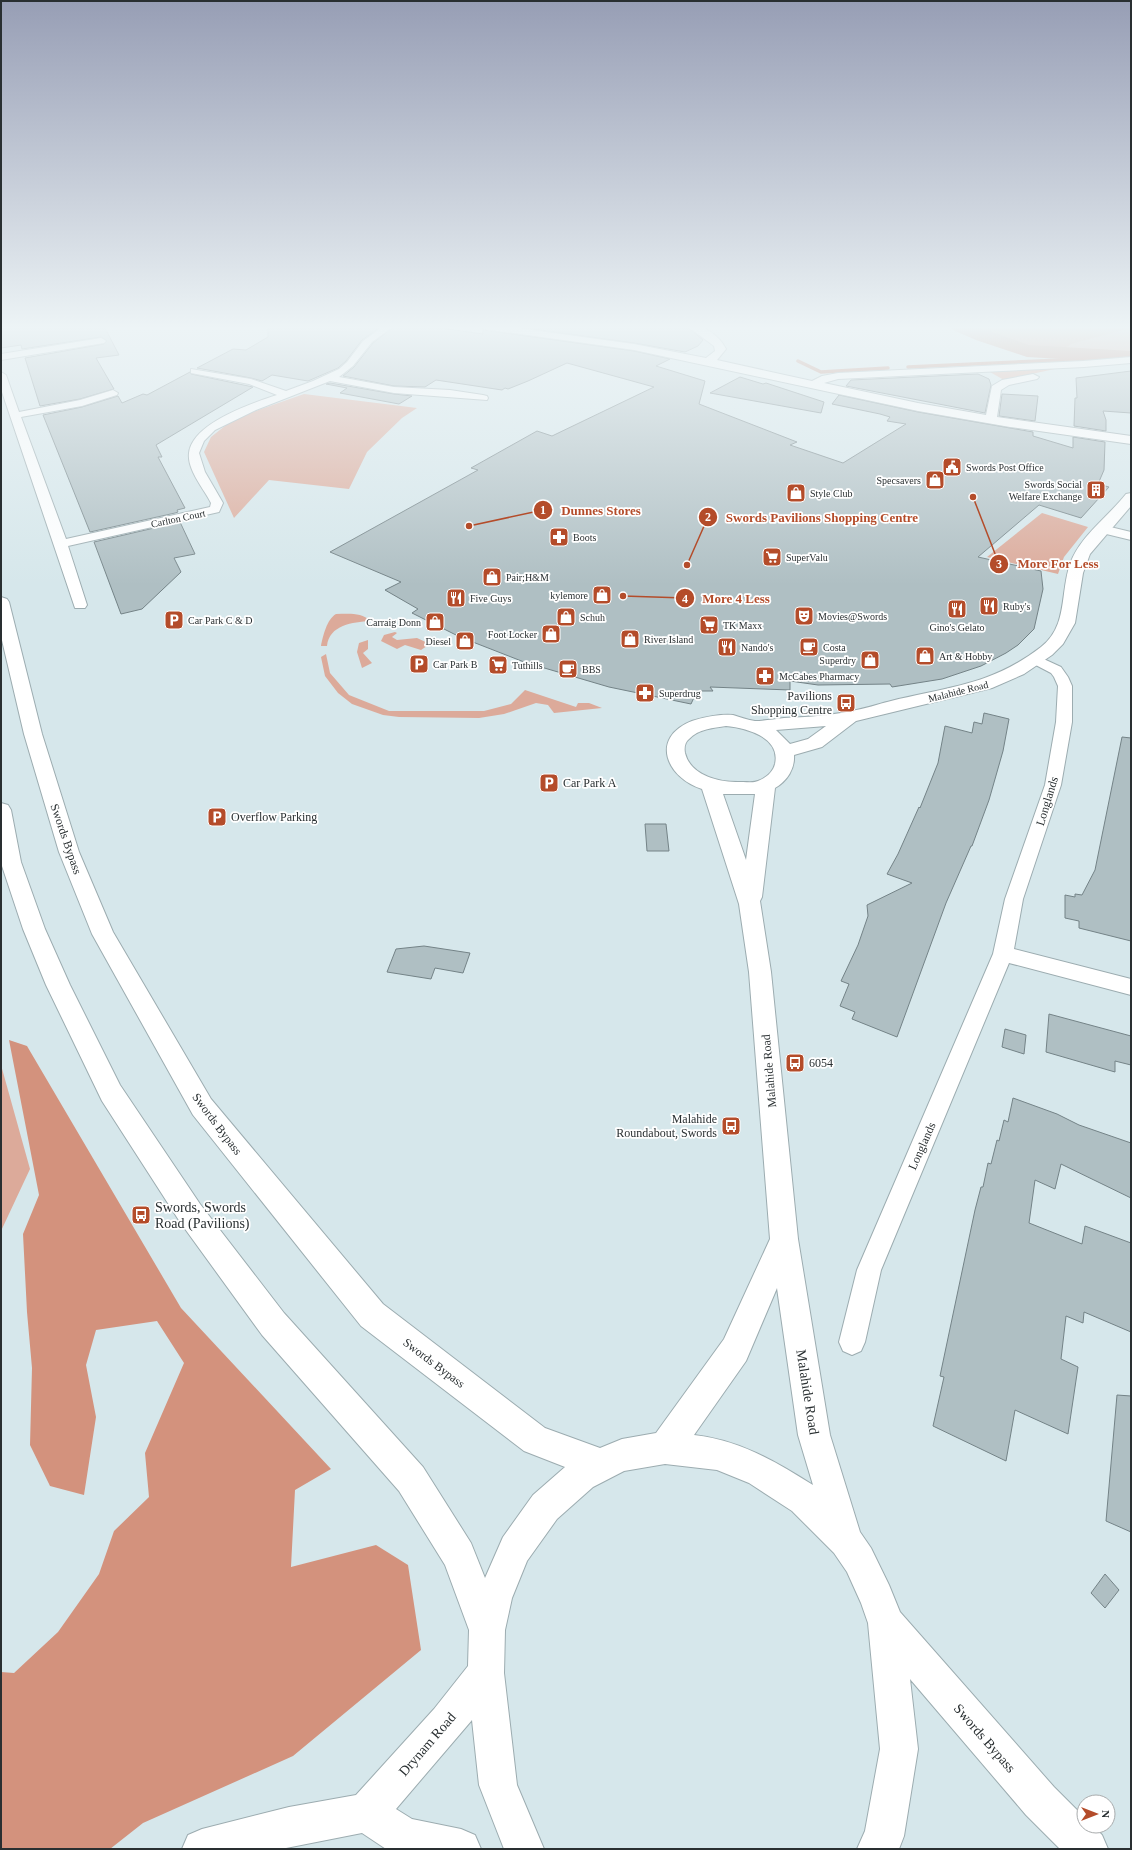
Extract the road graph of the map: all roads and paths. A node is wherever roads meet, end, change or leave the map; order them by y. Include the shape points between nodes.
1 (31, 412) edge
2 (242, 412) edge
3 (948, 412) edge
4 (991, 412) edge
5 (16, 415) joint
6 (990, 420) junction
7 (1131, 440) edge
8 (1130, 501) edge
9 (1102, 529) junction
10 (1131, 536) edge
11 (61, 544) junction
12 (1, 602) edge
13 (80, 605) dead end
14 (1035, 659) junction
15 (850, 717) junction
16 (756, 726) junction
17 (785, 752) junction
18 (710, 786) junction
19 (766, 786) junction
20 (1, 810) edge
21 (750, 904) junction
22 (1003, 954) junction
23 (1131, 987) edge
24 (784, 1239) junction
25 (852, 1342) dead end
26 (665, 1448) junction
27 (601, 1465) junction
28 (846, 1542) junction
29 (886, 1623) junction
30 (487, 1630) junction
31 (486, 1673) junction
32 (366, 1813) junction
33 (202, 1849) edge
34 (462, 1849) edge
35 (524, 1849) edge
36 (877, 1849) edge
37 (1088, 1849) edge

1 - 5 street
2 - 11 street, Carlton Court via 214,426 195,446 195,460 217,503 215,509
3 - 6 main road
4 - 6 main road
5 - 11 street
6 - 7 main road
8 - 9 main road, Malahide Road
9 - 10 street
9 - 14 main road, Malahide Road via 1079,563 1073,582 1067,626 1058,641
11 - 13 street
12 - 27 main road, Swords Bypass via 33,734 69,852 103,934 202,1108 372,1315 535,1440
14 - 15 main road, Malahide Road via 1018,671 985,686
14 - 22 street, Longlands via 1056,670 1061,677 1065,686 1064,722 1054,785 1014,900
15 - 16 main road, Malahide Road
15 - 17 main road, Malahide Road via 814,743
16 - 17 main road via 778,740
16 - 18 main road via 741,722 710,721 690,727 678,739 675,748 680,766 698,781
17 - 19 main road via 786,761 782,771
18 - 19 main road via 744,790
18 - 21 main road, Malahide Road
19 - 21 main road, Malahide Road
20 - 30 main road via 11,862 34,929 58,985 111,1093 190,1214 273,1324 410,1479 459,1555
21 - 24 main road, Malahide Road via 760,979
22 - 23 street
22 - 25 street, Longlands via 868,1270
24 - 26 main road, Malahide Road via 735,1350
24 - 28 main road, Malahide Road via 814,1435
26 - 27 main road via 622,1455
26 - 28 main road via 717,1454 760,1471 804,1499
27 - 30 main road via 581,1475 545,1507 514,1549 494,1598
28 - 29 main road via 859,1560
29 - 36 main road via 899,1749 884,1836
29 - 37 main road, Swords Bypass via 1040,1801
30 - 31 main road
31 - 32 main road, Drynam Road via 447,1722
31 - 35 main road via 498,1785
32 - 33 main road via 289,1827
32 - 34 main road via 405,1838

